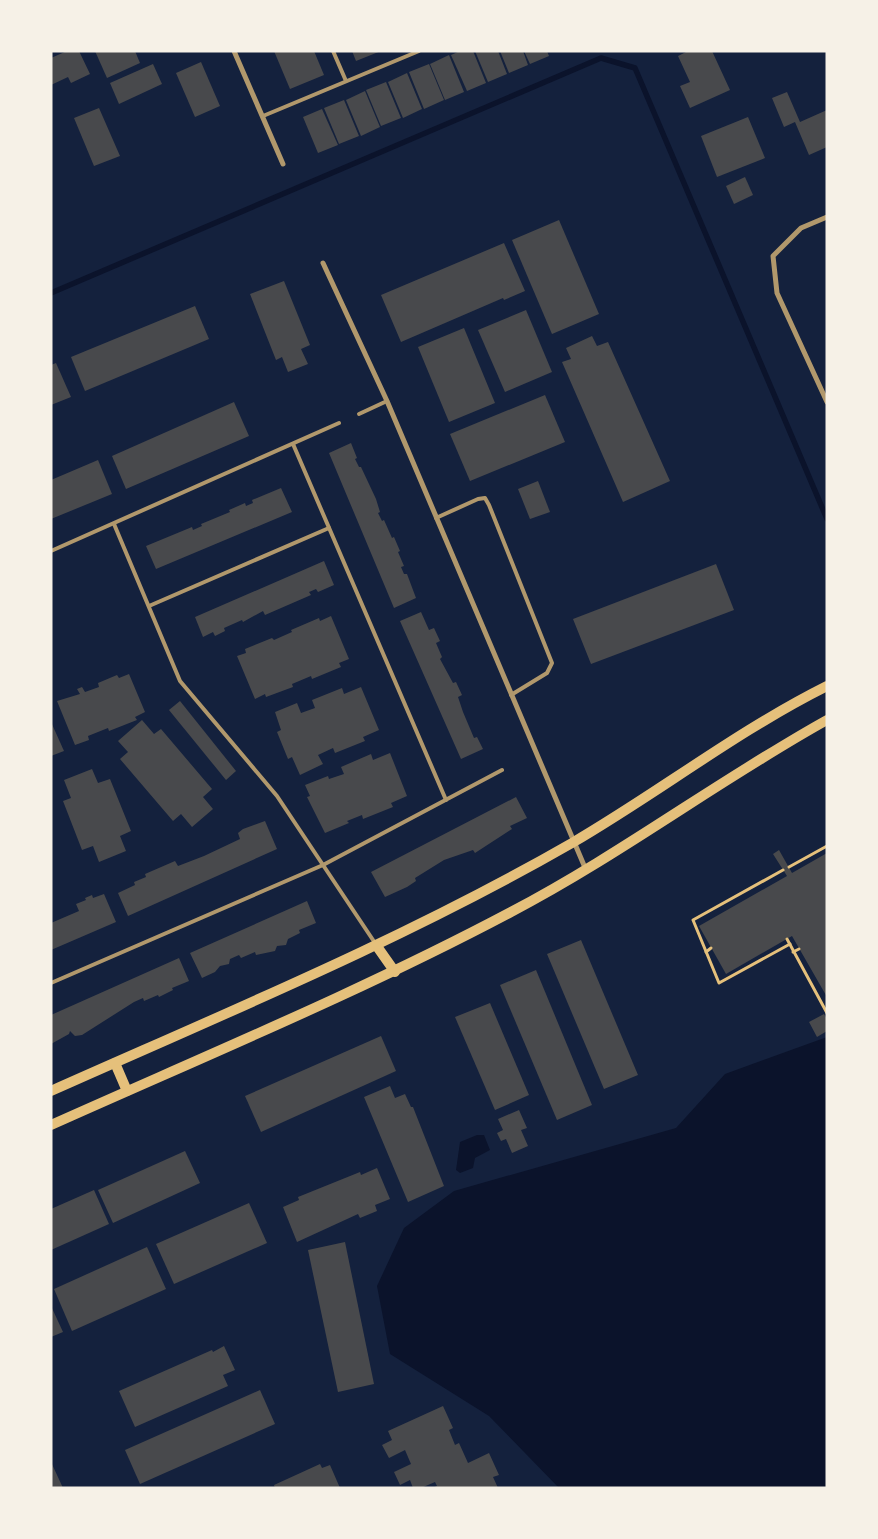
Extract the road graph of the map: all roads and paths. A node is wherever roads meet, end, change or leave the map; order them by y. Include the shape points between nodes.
1 (234, 51) edge
2 (333, 51) edge
3 (418, 51) edge
4 (346, 81) junction
5 (263, 116) junction
6 (283, 164) dead end
7 (827, 217) edge
8 (323, 263) dead end
9 (387, 401) junction
10 (827, 402) edge
11 (359, 414) dead end
12 (339, 423) dead end
13 (293, 444) junction
14 (436, 518) junction
15 (114, 524) junction
16 (329, 528) junction
17 (51, 551) edge
18 (148, 606) junction
19 (827, 686) edge
20 (511, 695) junction
21 (827, 720) edge
22 (502, 770) dead end
23 (446, 800) junction
24 (573, 842) junction
25 (827, 846) edge
26 (323, 864) junction
27 (789, 867) dead end
28 (586, 870) junction
29 (782, 870) dead end
30 (787, 939) dead end
31 (790, 944) junction
32 (376, 945) junction
33 (711, 948) dead end
34 (799, 949) dead end
35 (706, 952) junction
36 (794, 952) junction
37 (395, 972) junction
38 (51, 983) edge
39 (827, 1013) edge
40 (115, 1063) junction
41 (51, 1091) edge
42 (127, 1091) junction
43 (51, 1125) edge

1 - 5 street
2 - 4 lane
3 - 4 lane
4 - 5 lane
5 - 6 street
7 - 10 street via 801,228 773,256 777,293
8 - 9 street
9 - 11 lane
9 - 14 street
12 - 13 lane
13 - 15 lane
13 - 16 lane
14 - 20 street
14 - 20 lane via 478,499 485,498 489,505 552,663 547,673
15 - 17 lane
15 - 18 lane
16 - 18 lane
16 - 23 lane
18 - 26 lane via 180,681 277,796
19 - 24 main road via 736,737
20 - 24 street
21 - 28 main road
22 - 23 lane
23 - 26 lane
24 - 28 street
24 - 32 main road
25 - 27 path
26 - 32 lane
26 - 38 lane
28 - 37 main road
29 - 35 path via 693,920
30 - 31 path
31 - 35 path via 719,983
31 - 36 path
32 - 37 main road
32 - 40 main road
33 - 35 path
34 - 36 path
36 - 39 path
37 - 42 main road
40 - 41 main road
40 - 42 main road
42 - 43 main road

